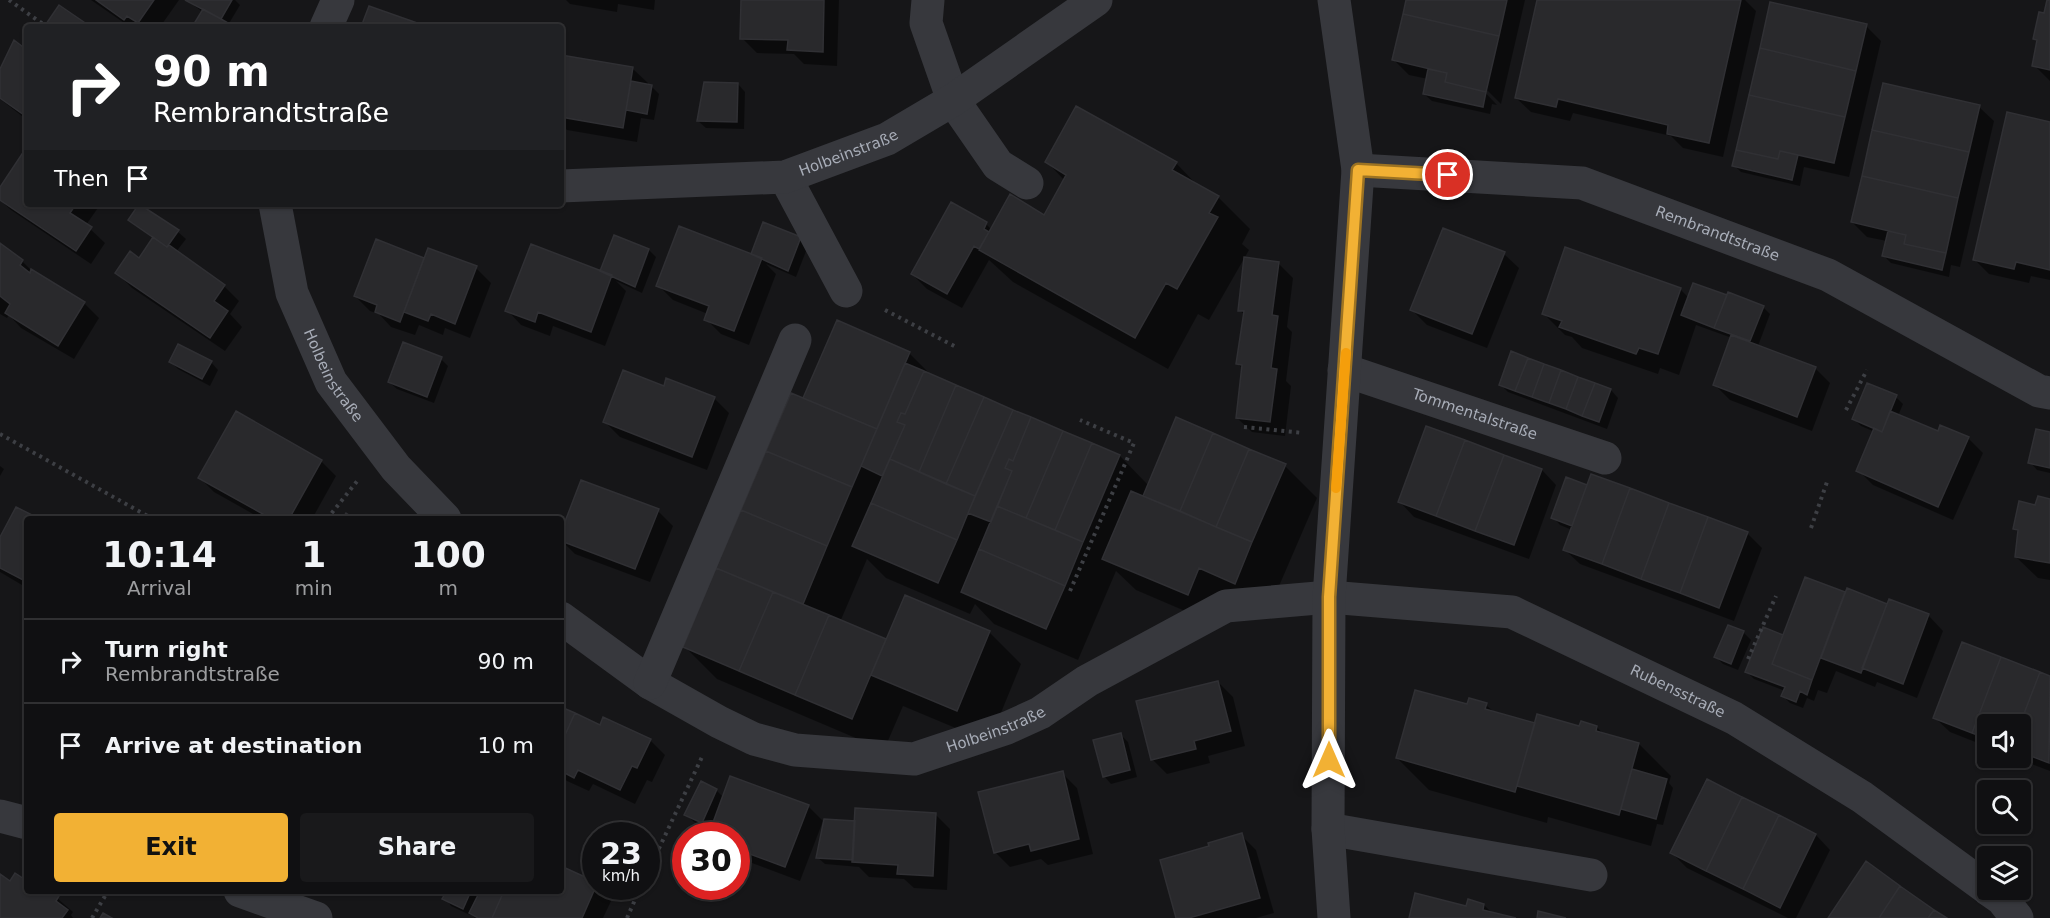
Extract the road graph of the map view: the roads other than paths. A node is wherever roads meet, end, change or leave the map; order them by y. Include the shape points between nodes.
1 (338, 0) edge
2 (927, 0) edge
3 (1096, 0) edge
4 (1335, 0) edge
5 (327, 24) edge
6 (953, 100) junction
7 (1358, 170) junction
8 (785, 177) junction
9 (1027, 183) dead end
10 (564, 186) edge
11 (276, 207) edge
12 (846, 291) dead end
13 (795, 340) dead end
14 (1344, 369) junction
15 (2050, 393) edge
16 (1605, 458) dead end
17 (442, 516) edge
18 (1329, 597) junction
19 (564, 620) edge
20 (650, 683) junction
21 (0, 816) edge
22 (24, 823) edge
23 (1328, 829) junction
24 (1592, 874) dead end
25 (1977, 881) edge
26 (248, 894) edge
27 (2003, 900) edge
28 (316, 918) edge
29 (1334, 918) edge
30 (2017, 918) edge

1 - 5 street
2 - 6 street via 926,23
3 - 6 street, Holbeinstraße
4 - 7 street
6 - 8 street, Holbeinstraße via 888,139
6 - 9 street via 998,165
7 - 14 street
7 - 15 street, Rembrandtstraße via 1582,183 1828,275 2039,391
8 - 10 street, Holbeinstraße
8 - 12 street
11 - 17 street, Holbeinstraße via 292,293 331,382 396,468
13 - 20 street
14 - 16 street, Tommentalstraße
14 - 18 street
18 - 20 street, Holbeinstraße via 1226,606 1087,681 1040,713 914,759 795,750 754,739
18 - 23 street
18 - 25 street, Rubensstraße via 1512,612 1734,718 1862,797
19 - 20 street, Holbeinstraße
21 - 22 street
23 - 24 street
23 - 29 street
26 - 28 street
27 - 30 street, Rubensstraße

